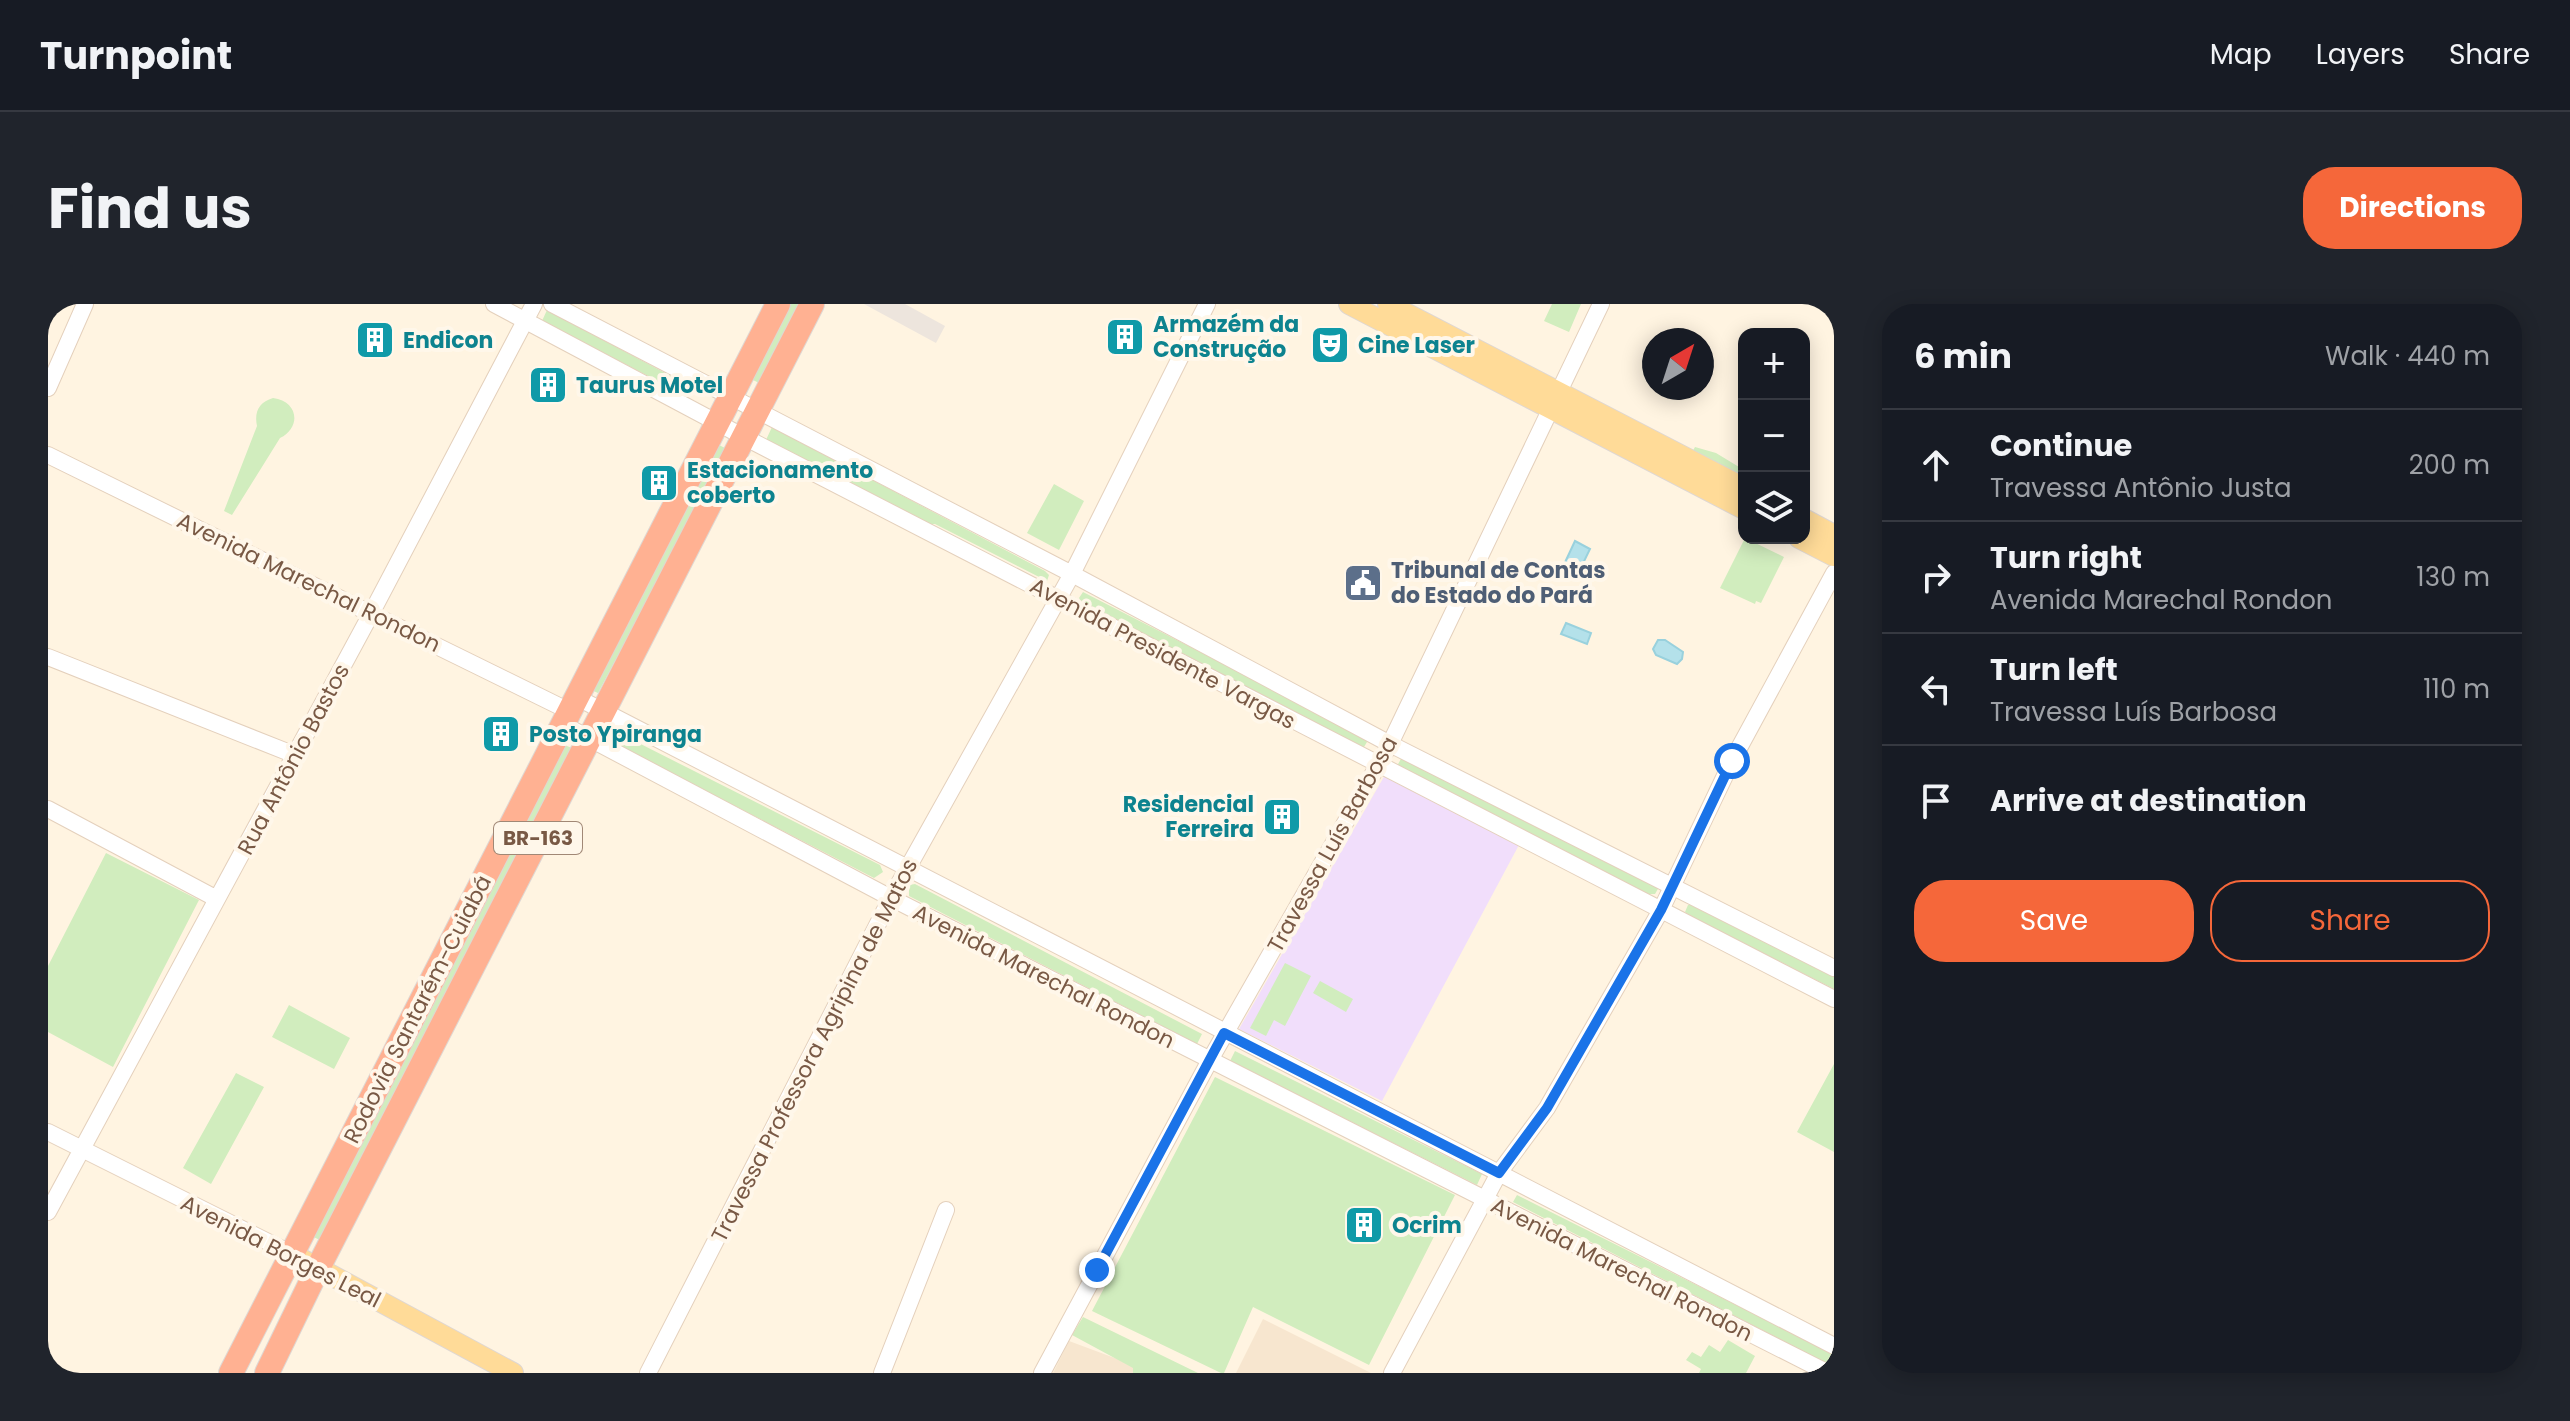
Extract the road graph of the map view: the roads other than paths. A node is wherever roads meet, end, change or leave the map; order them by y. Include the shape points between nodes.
1 (85, 304) edge
2 (494, 304) edge
3 (534, 304) edge
4 (552, 304) edge
5 (778, 304) edge
6 (812, 304) edge
7 (1207, 304) edge
8 (1349, 304) edge
9 (1388, 304) edge
10 (1601, 304) edge
11 (526, 321) junction
12 (48, 388) edge
13 (731, 397) junction
14 (1554, 400) junction
15 (758, 411) junction
16 (718, 422) junction
17 (744, 437) junction
18 (48, 455) edge
19 (1738, 485) edge
20 (1738, 506) edge
21 (1810, 522) edge
22 (1834, 535) edge
23 (1810, 544) edge
24 (1834, 556) edge
25 (1834, 573) edge
26 (1072, 574) junction
27 (1059, 598) junction
28 (372, 612) junction
29 (48, 657) edge
30 (569, 711) junction
31 (602, 712) junction
32 (588, 740) junction
33 (1390, 744) junction
34 (295, 755) junction
35 (1378, 765) junction
36 (48, 809) edge
37 (907, 869) junction
38 (1674, 887) junction
39 (891, 898) junction
40 (217, 899) junction
41 (1661, 910) junction
42 (1834, 968) edge
43 (1834, 999) edge
44 (1224, 1033) junction
45 (1210, 1060) junction
46 (48, 1132) edge
47 (81, 1149) junction
48 (1499, 1173) junction
49 (1484, 1199) junction
50 (946, 1210) dead end
51 (48, 1212) edge
52 (292, 1254) junction
53 (318, 1268) junction
54 (1834, 1346) edge
55 (480, 1366) edge
56 (231, 1373) edge
57 (267, 1373) edge
58 (513, 1373) edge
59 (648, 1373) edge
60 (882, 1373) edge
61 (1042, 1373) edge
62 (1392, 1373) edge
63 (1828, 1373) edge

1 - 12 street
2 - 11 street, Avenida Presidente Vargas
3 - 11 street, Rua Antônio Bastos
4 - 13 street, Avenida Presidente Vargas
5 - 13 highway, Rodovia Santarém-Cuiabá / BR-163
6 - 15 highway, Rodovia Santarém-Cuiabá / BR-163
7 - 26 street, Travessa Professora Agripina de Matos
8 - 14 main road via 1449,358
9 - 14 main road
10 - 14 street, Travessa Luís Barbosa
11 - 16 street, Avenida Presidente Vargas
11 - 28 street, Rua Antônio Bastos
13 - 15 street, Avenida Presidente Vargas
13 - 16 highway, Rodovia Santarém-Cuiabá / BR-163
14 - 19 main road
14 - 20 main road
14 - 33 street, Travessa Luís Barbosa
15 - 17 highway, Rodovia Santarém-Cuiabá / BR-163
15 - 26 street, Avenida Presidente Vargas
16 - 17 street, Avenida Presidente Vargas
16 - 30 highway, Rodovia Santarém-Cuiabá / BR-163
17 - 27 street, Avenida Presidente Vargas
17 - 31 highway, Rodovia Santarém-Cuiabá / BR-163
18 - 28 street, Avenida Marechal Rondon
21 - 22 main road
23 - 24 main road
25 - 38 street via 1732,761
26 - 27 street, Travessa Professora Agripina de Matos
26 - 33 street, Avenida Presidente Vargas
27 - 35 street, Avenida Presidente Vargas
27 - 37 street, Travessa Professora Agripina de Matos
28 - 30 street, Avenida Marechal Rondon
28 - 34 street, Rua Antônio Bastos
29 - 34 street
30 - 31 street, Avenida Marechal Rondon
30 - 32 street, Avenida Marechal Rondon
30 - 52 highway, Rodovia Santarém-Cuiabá / BR-163
31 - 32 highway, Rodovia Santarém-Cuiabá / BR-163
31 - 37 street, Avenida Marechal Rondon
32 - 39 street, Avenida Marechal Rondon
32 - 53 highway, Rodovia Santarém-Cuiabá / BR-163
33 - 35 street, Travessa Luís Barbosa
33 - 38 street, Avenida Presidente Vargas
34 - 40 street, Rua Antônio Bastos
35 - 41 street, Avenida Presidente Vargas
35 - 44 street, Travessa Luís Barbosa
36 - 40 street
37 - 39 street, Travessa Professora Agripina de Matos
37 - 44 street, Avenida Marechal Rondon
38 - 41 street
38 - 42 street, Avenida Presidente Vargas
39 - 45 street, Avenida Marechal Rondon
39 - 59 street, Travessa Professora Agripina de Matos
40 - 47 street, Rua Antônio Bastos
41 - 43 street, Avenida Presidente Vargas
41 - 48 street via 1547,1108
44 - 45 street, Travessa Luís Barbosa
44 - 48 street, Avenida Marechal Rondon
45 - 49 street, Avenida Marechal Rondon
45 - 61 street, Travessa Luís Barbosa
46 - 47 street, Avenida Borges Leal
47 - 51 street, Rua Antônio Bastos
47 - 52 street, Avenida Borges Leal
48 - 49 street
48 - 54 street, Avenida Marechal Rondon
49 - 62 street
49 - 63 street, Avenida Marechal Rondon
50 - 60 street
52 - 53 main road, Avenida Borges Leal
52 - 56 highway, Rodovia Santarém-Cuiabá / BR-163
53 - 55 main road, Avenida Borges Leal
53 - 57 highway, Rodovia Santarém-Cuiabá / BR-163
55 - 58 main road, Avenida Borges Leal

